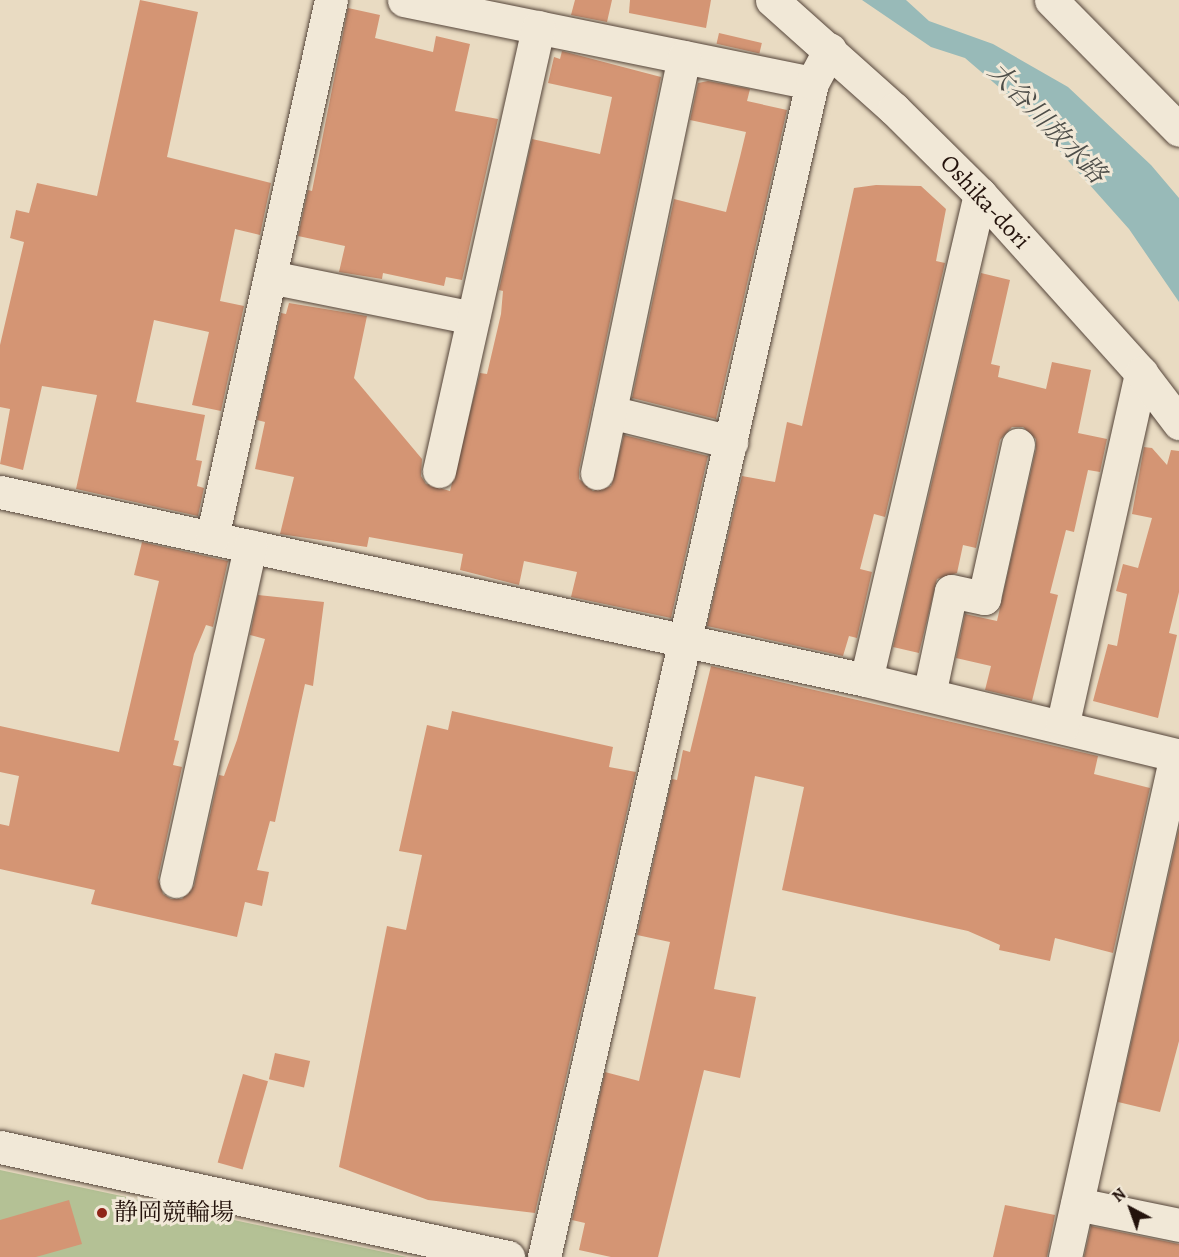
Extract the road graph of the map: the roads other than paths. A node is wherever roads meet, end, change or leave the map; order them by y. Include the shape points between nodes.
1 (331, 0) edge
2 (404, 0) edge
3 (772, 0) edge
4 (1051, 0) edge
5 (538, 27) junction
6 (830, 49) junction
7 (684, 57) junction
8 (812, 83) junction
9 (1179, 130) edge
10 (980, 194) junction
11 (270, 277) junction
12 (473, 318) junction
13 (1141, 373) junction
14 (610, 412) junction
15 (1179, 423) edge
16 (731, 442) junction
17 (1018, 445) dead end
18 (439, 471) dead end
19 (597, 473) dead end
20 (0, 492) edge
21 (213, 538) junction
22 (250, 546) junction
23 (687, 641) junction
24 (866, 680) junction
25 (929, 695) junction
26 (1062, 727) junction
27 (1177, 755) edge
28 (176, 881) dead end
29 (0, 1147) edge
30 (1077, 1204) junction
31 (1179, 1225) edge
32 (508, 1257) edge
33 (544, 1257) edge
34 (1065, 1257) edge

1 - 11 street
2 - 5 street
3 - 6 street, Oshika-dori
4 - 9 street
5 - 7 street
5 - 12 street
6 - 8 street
6 - 10 street, Oshika-dori
7 - 8 street
7 - 14 street
8 - 16 street
10 - 13 street, Oshika-dori
10 - 24 street
11 - 12 street
11 - 21 street
12 - 18 street
13 - 15 street, Oshika-dori
13 - 26 street
14 - 16 street
14 - 19 street
16 - 23 street
17 - 25 street via 984,598 951,591
20 - 21 street
21 - 22 street
22 - 23 street
22 - 28 street
23 - 24 street
23 - 33 street
24 - 25 street
25 - 26 street
26 - 27 street
27 - 30 street
29 - 32 street
30 - 31 street
30 - 34 street

